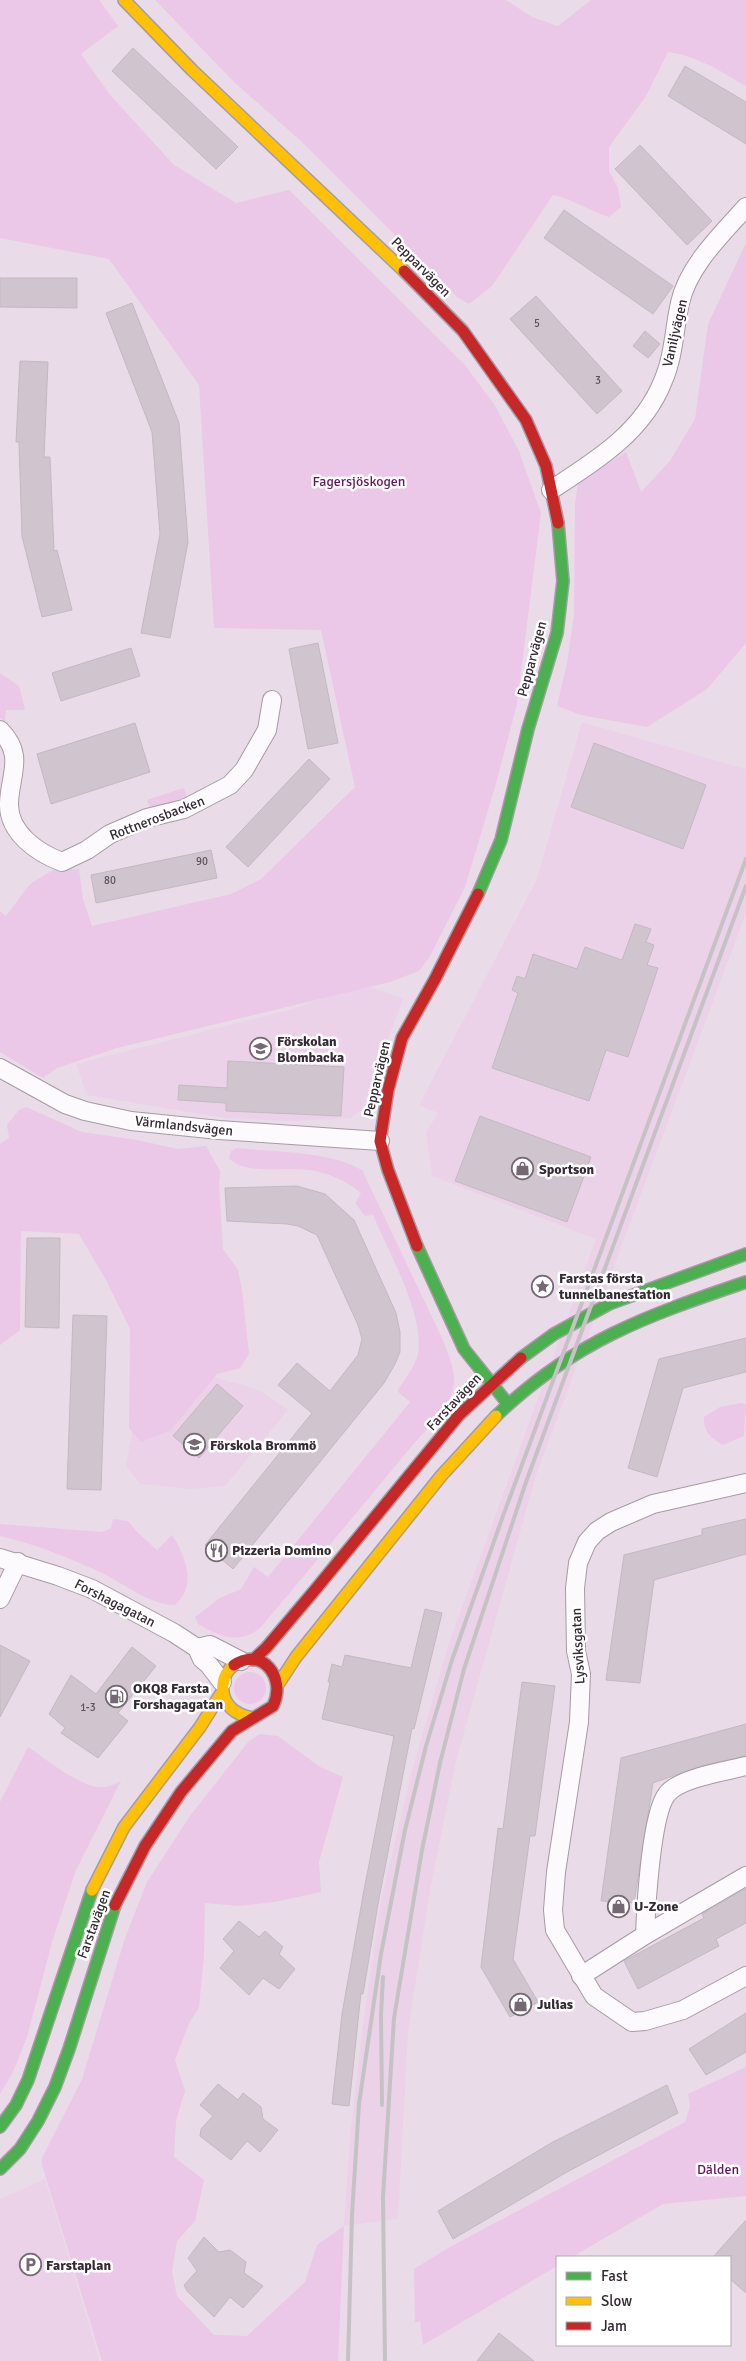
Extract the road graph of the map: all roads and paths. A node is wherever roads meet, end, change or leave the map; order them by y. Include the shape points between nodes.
1 (124, 0) edge
2 (746, 207) edge
3 (551, 490) junction
4 (272, 700) dead end
5 (0, 730) edge
6 (0, 1068) edge
7 (380, 1141) junction
8 (746, 1254) edge
9 (746, 1282) edge
10 (491, 1384) junction
11 (508, 1404) junction
12 (746, 1482) edge
13 (0, 1558) edge
14 (18, 1562) junction
15 (0, 1599) edge
16 (196, 1648) junction
17 (247, 1661) junction
18 (279, 1683) junction
19 (222, 1687) junction
20 (252, 1718) junction
21 (746, 1766) edge
22 (746, 1876) edge
23 (645, 1935) junction
24 (581, 1976) junction
25 (746, 1976) edge
26 (0, 2127) edge
27 (2, 2166) edge

1 - 3 street, Pepparvägen via 192,70 391,257 463,331 526,420 546,466
2 - 3 street, Vaniljvägen via 703,255 691,277 680,301 675,340 664,380 652,403 630,432 603,456
3 - 7 street, Pepparvägen via 563,581 556,633 500,840 478,894 436,979 402,1038 388,1090
4 - 5 street, Rottnerosbacken via 267,730 244,770 230,786 184,809 147,818 110,834 81,854 62,862 43,855 22,837 13,821 8,804 14,772 13,755 11,742
6 - 7 street, Värmlandsvägen via 65,1104 122,1119 219,1130
7 - 10 street, Pepparvägen via 420,1253 460,1340
8 - 10 street, Farstavägen via 659,1284 582,1317
9 - 11 street, Farstavägen via 635,1322 597,1340 537,1378
10 - 11 street, Pepparvägen
10 - 17 street, Farstavägen via 460,1415 279,1633
11 - 18 street, Farstavägen via 480,1430 434,1483
12 - 24 street, Lysviksgatan via 653,1504 611,1522 588,1542 578,1563 575,1588 576,1651 581,1674 579,1722 552,1910 555,1930
13 - 14 street, Forshagagatan
14 - 15 street
14 - 16 street, Forshagagatan via 92,1589
16 - 17 street, Forshagagatan via 210,1645
16 - 19 street, Forshagagatan
17 - 18 street via 267,1666
17 - 19 street, Farstavägen via 231,1668
18 - 20 street, Farstavägen via 278,1696 272,1708
19 - 20 street via 225,1702 232,1710
19 - 26 street, Farstavägen via 210,1714 143,1798 111,1852 83,1913 26,2086
20 - 27 street, Farstavägen via 232,1731 187,1785 134,1864 114,1909 48,2102 26,2140
21 - 23 street via 684,1783 667,1794 659,1813 648,1878
22 - 23 street
23 - 24 street
24 - 25 street, Lysviksgatan via 594,1996 632,2022 683,2010

